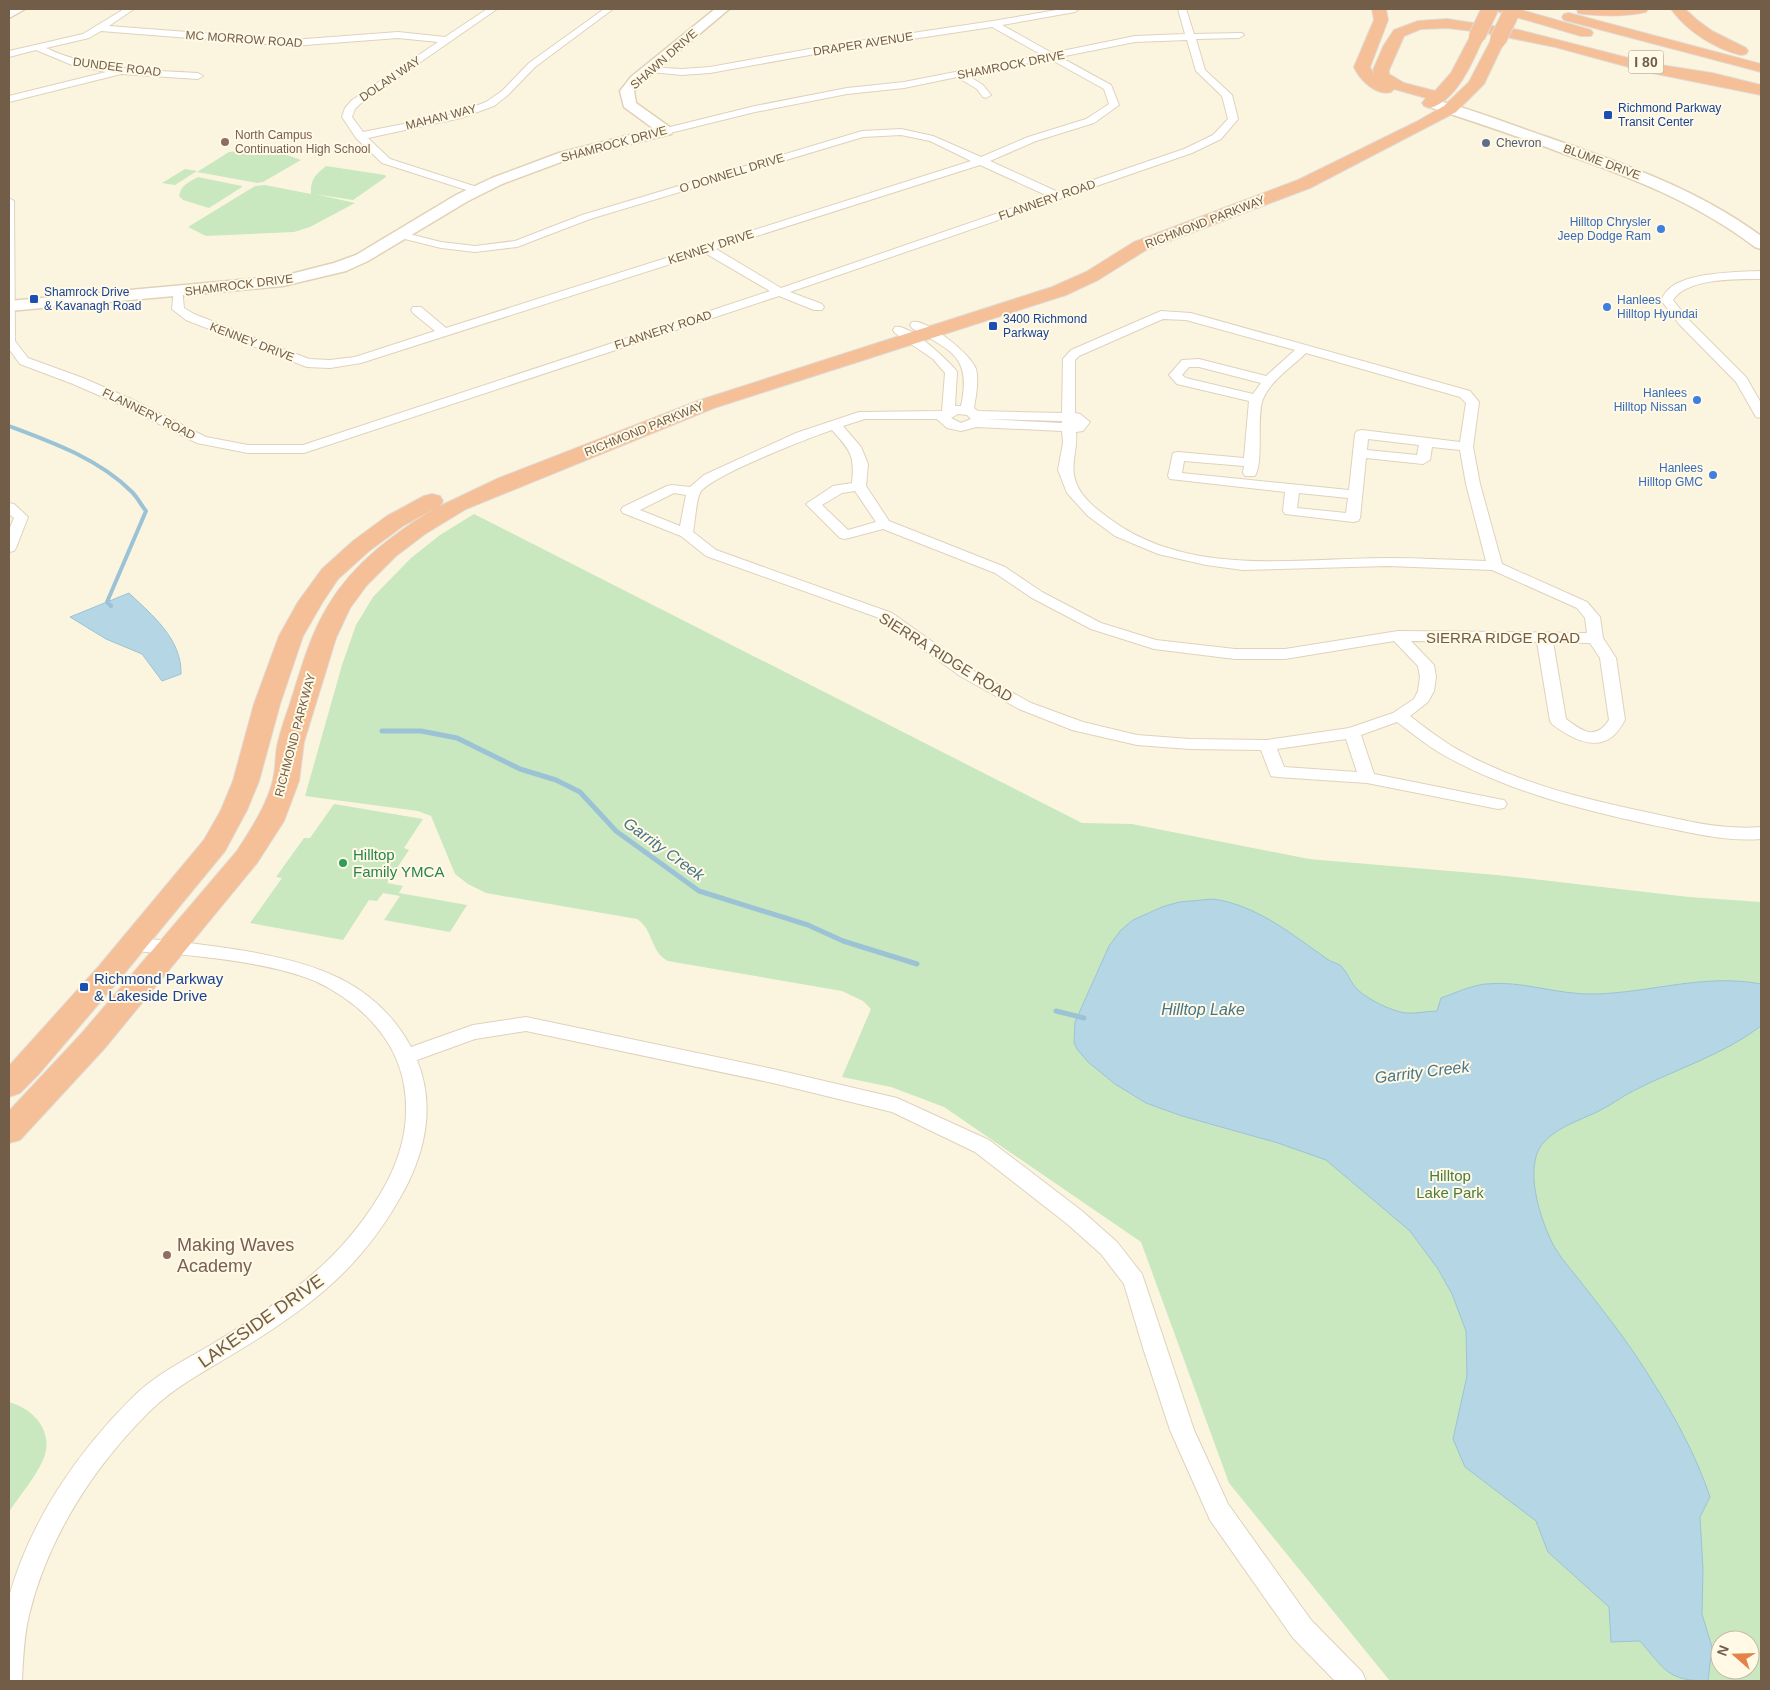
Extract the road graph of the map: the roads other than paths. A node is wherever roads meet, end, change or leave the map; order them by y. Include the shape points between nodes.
1 (19, 9) edge
2 (130, 9) edge
3 (493, 9) edge
4 (609, 9) edge
5 (723, 9) edge
6 (1074, 9) edge
7 (1182, 9) edge
8 (1379, 9) edge
9 (1540, 9) edge
10 (1574, 9) edge
11 (1641, 9) edge
12 (1678, 9) edge
13 (1503, 10) edge
14 (1472, 11) dead end
15 (9, 14) edge
16 (993, 24) junction
17 (101, 28) junction
18 (1239, 35) dead end
19 (1189, 37) junction
20 (447, 40) junction
21 (39, 48) junction
22 (9, 54) edge
23 (1052, 56) junction
24 (1761, 57) edge
25 (1384, 66) junction
26 (1463, 66) junction
27 (1761, 68) edge
28 (650, 69) junction
29 (122, 70) junction
30 (960, 75) junction
31 (198, 76) dead end
32 (1761, 81) edge
33 (1729, 83) junction
34 (1761, 90) edge
35 (1394, 92) junction
36 (986, 95) dead end
37 (9, 99) edge
38 (1444, 103) junction
39 (1411, 112) junction
40 (666, 131) junction
41 (360, 136) junction
42 (1348, 145) dead end
43 (1322, 156) dead end
44 (981, 160) junction
45 (476, 190) junction
46 (1056, 196) junction
47 (9, 201) edge
48 (1761, 226) edge
49 (401, 235) junction
50 (1761, 244) edge
51 (707, 249) junction
52 (1104, 249) dead end
53 (1075, 266) dead end
54 (1761, 275) edge
55 (178, 292) junction
56 (780, 292) junction
57 (9, 306) edge
58 (818, 307) dead end
59 (417, 310) dead end
60 (444, 332) junction
61 (914, 332) junction
62 (1304, 349) junction
63 (1269, 381) junction
64 (1256, 399) junction
65 (1761, 414) edge
66 (946, 416) junction
67 (973, 416) junction
68 (1068, 422) junction
69 (838, 424) junction
70 (1426, 441) junction
71 (1466, 447) junction
72 (1360, 453) junction
73 (1252, 463) junction
74 (1248, 483) junction
75 (859, 486) junction
76 (1292, 488) junction
77 (693, 492) junction
78 (1355, 495) junction
79 (9, 507) edge
80 (884, 524) junction
81 (686, 533) junction
82 (9, 548) edge
83 (1494, 566) junction
84 (1398, 636) junction
85 (1544, 637) junction
86 (1595, 638) junction
87 (1399, 716) junction
88 (1352, 734) junction
89 (1267, 745) junction
90 (1367, 778) junction
91 (1498, 804) dead end
92 (1761, 834) edge
93 (132, 944) junction
94 (173, 946) junction
95 (407, 1056) junction
96 (9, 1085) edge
97 (9, 1131) edge
98 (9, 1681) edge
99 (1353, 1681) edge

1 - 15 street
2 - 17 street
3 - 20 street, DOLAN WAY
4 - 41 street, MAHAN WAY via 532,65 490,104 457,116
5 - 28 street, SHAWN DRIVE
6 - 16 street, DRAPER AVENUE
7 - 19 street, FLANNERY ROAD
8 - 35 highway via 1381,20 1362,67 1372,81
9 - 27 highway, I 80
10 - 11 highway via 1614,12
12 - 24 highway via 1707,36
13 - 26 highway, RICHMOND PARKWAY, bridge via 1478,36
13 - 32 highway via 1588,36
13 - 38 highway, RICHMOND PARKWAY, bridge via 1498,40 1476,84
14 - 33 highway, I 80
16 - 23 street, KENNEY DRIVE
16 - 28 street, DRAPER AVENUE via 710,70
17 - 20 street, MC MORROW ROAD via 292,44 398,35
17 - 21 street via 76,39
18 - 19 street, SHAMROCK DRIVE
19 - 23 street, SHAMROCK DRIVE via 1135,39
19 - 46 street, FLANNERY ROAD via 1201,71 1227,95 1234,119 1218,137 1188,151
20 - 41 street, DOLAN WAY via 350,108 347,120
21 - 22 street
21 - 29 street, DUNDEE ROAD via 75,64
23 - 30 street, SHAMROCK DRIVE
23 - 44 street, KENNEY DRIVE via 1108,87 1114,105 1090,121 1032,139
25 - 26 highway via 1396,80 1420,85 1445,78
25 - 33 highway via 1399,33 1434,24 1468,24
25 - 38 highway via 1382,76 1388,81
26 - 38 highway, RICHMOND PARKWAY
28 - 40 street, SHAWN DRIVE via 630,86 627,96 637,112
29 - 31 street, DUNDEE ROAD
29 - 37 street
30 - 36 street via 980,87
30 - 40 street, SHAMROCK DRIVE via 847,91
33 - 34 highway, I 80
35 - 38 highway
35 - 39 highway
38 - 39 highway, RICHMOND PARKWAY
38 - 48 street, BLUME DRIVE via 1669,178
38 - 50 street, BLUME DRIVE via 1658,183 1715,211
38 - 61 highway, RICHMOND PARKWAY via 1422,126 1304,184 1140,246 1092,276 1059,291 1016,306
39 - 42 highway, RICHMOND PARKWAY
40 - 45 street, SHAMROCK DRIVE via 557,159
41 - 45 street, DOLAN WAY via 392,164
43 - 52 highway, RICHMOND PARKWAY via 1236,197 1146,229
44 - 46 street, O DONNELL DRIVE
44 - 49 street, O DONNELL DRIVE via 919,135 901,132 862,134 586,217 517,244 475,249 440,245
44 - 51 street, KENNEY DRIVE
45 - 49 street, SHAMROCK DRIVE
46 - 56 street, FLANNERY ROAD
47 - 57 street, FLANNERY ROAD
49 - 55 street, SHAMROCK DRIVE via 340,267 283,281
51 - 56 street
51 - 60 street, KENNEY DRIVE
53 - 61 highway, RICHMOND PARKWAY via 1041,285
54 - 65 street via 1694,281 1671,292 1666,300 1740,380
55 - 57 street, SHAMROCK DRIVE
55 - 60 street, KENNEY DRIVE via 178,309 190,318 307,363 357,360
56 - 57 street, FLANNERY ROAD via 304,448 248,449 202,440 110,395 24,361 9,341
56 - 58 street
59 - 60 street
61 - 66 street via 951,372
61 - 67 street via 959,353 969,365
61 - 93 highway, RICHMOND PARKWAY via 785,362 682,397 490,474 395,521 361,546 330,574 291,636 267,704 246,780 215,845
61 - 94 highway, RICHMOND PARKWAY via 707,404 507,483 458,504 388,551 339,606 324,638 291,742 286,781 270,821 247,857
62 - 63 street
62 - 68 street via 1187,316 1161,316 1075,353 1069,359
62 - 71 street via 1465,394 1473,402
63 - 64 street
63 - 64 street via 1199,362 1186,363 1175,375 1182,381
64 - 73 street
66 - 67 street via 956,410
66 - 69 street via 863,425
67 - 68 street
68 - 83 street via 1070,443 1065,470 1072,490 1093,513 1120,533 1163,551 1243,566 1388,562
69 - 75 street via 861,464
69 - 77 street via 801,436 709,478
70 - 71 street
70 - 72 street via 1423,460
70 - 72 street via 1362,434
71 - 83 street
72 - 78 street
73 - 74 street
73 - 74 street via 1178,456 1175,476
74 - 76 street
75 - 80 street
75 - 80 street via 838,489 813,504 845,535
76 - 78 street
76 - 78 street via 1290,511 1353,518
77 - 81 street
77 - 81 street, SIERRA RIDGE ROAD via 672,489 628,510
79 - 82 street via 20,517
80 - 84 street, SIERRA RIDGE ROAD via 1000,570 1037,595 1096,626 1154,644 1235,654 1285,654
81 - 89 street, SIERRA RIDGE ROAD via 711,553 887,616 966,674 1025,706 1078,726 1137,740
83 - 86 street, SIERRA RIDGE ROAD via 1582,605 1592,617
84 - 85 street, SIERRA RIDGE ROAD
84 - 87 street, SIERRA RIDGE ROAD via 1426,665 1428,677 1420,702
85 - 86 street, SIERRA RIDGE ROAD
85 - 86 street via 1558,721 1573,732 1591,738 1606,734 1617,720 1608,658
87 - 88 street, SIERRA RIDGE ROAD
87 - 92 street via 1445,749 1493,773 1558,798 1711,832
88 - 89 street, SIERRA RIDGE ROAD
88 - 90 street
89 - 90 street via 1277,772
90 - 91 street
93 - 94 street, LAKESIDE DRIVE
93 - 96 highway, RICHMOND PARKWAY
94 - 95 street, LAKESIDE DRIVE via 293,966 331,982 379,1015
94 - 97 highway, RICHMOND PARKWAY via 74,1062
95 - 98 street, LAKESIDE DRIVE via 417,1103 414,1144 397,1186 362,1240 317,1285 152,1395 104,1446 44,1534 21,1597 9,1655
95 - 99 street via 473,1032 526,1024 774,1076 888,1104 982,1146 1074,1216 1109,1248 1134,1280 1182,1430 1219,1512 1302,1629

